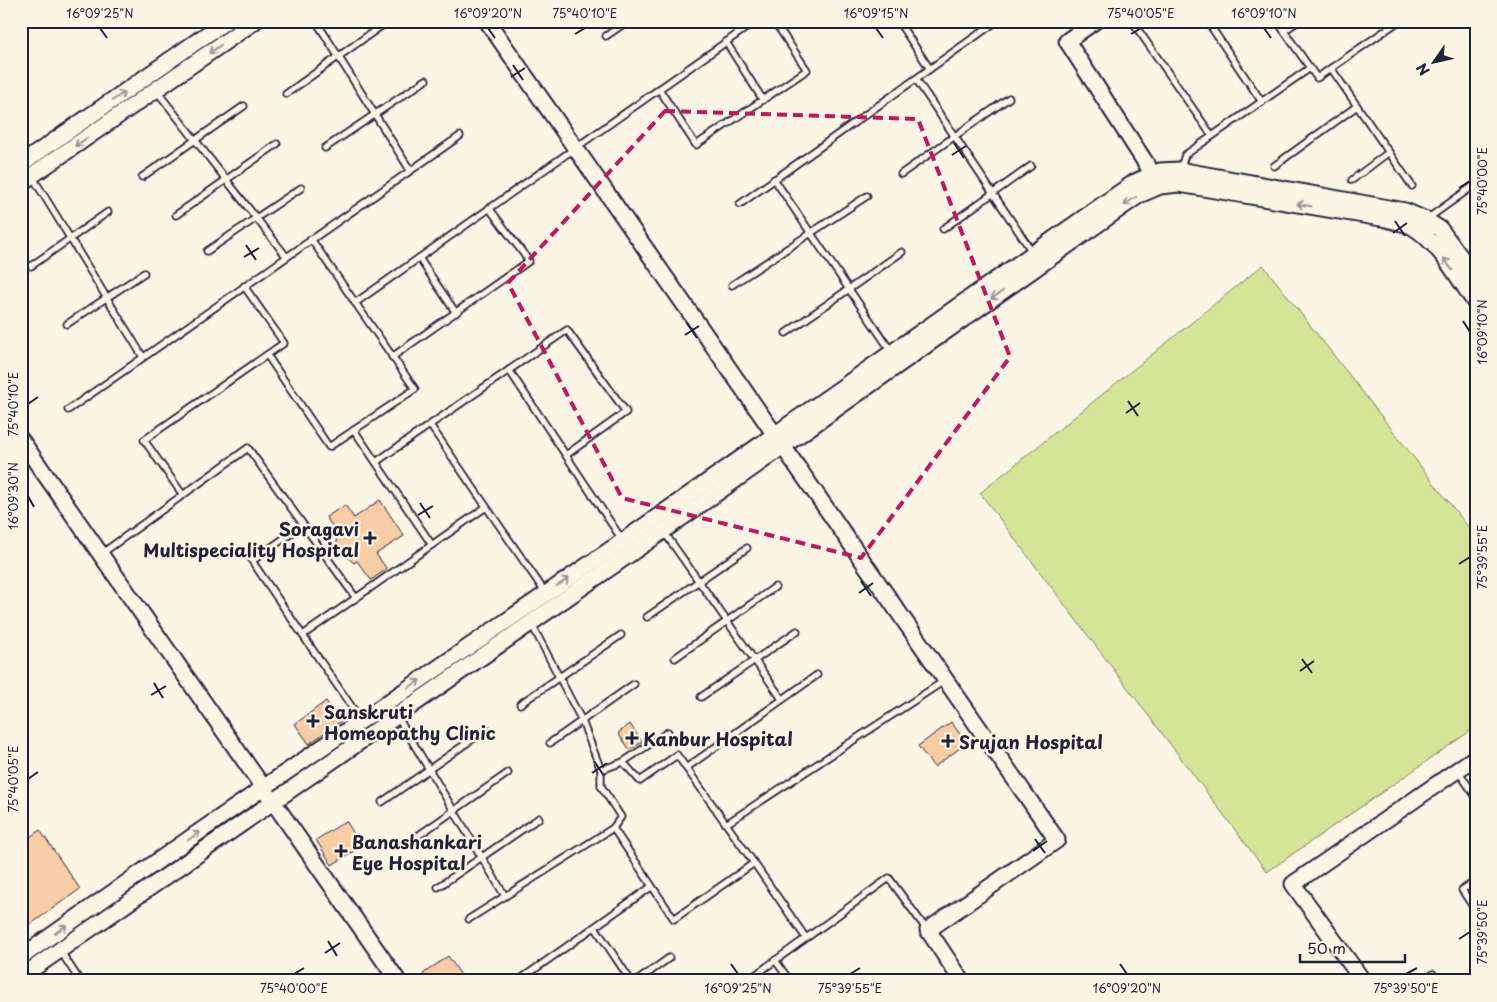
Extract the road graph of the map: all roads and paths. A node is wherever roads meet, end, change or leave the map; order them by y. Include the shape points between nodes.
1 (226, 21) edge
2 (255, 21) edge
3 (316, 21) edge
4 (488, 21) edge
5 (628, 21) edge
6 (756, 21) edge
7 (774, 21) edge
8 (898, 21) edge
9 (997, 21) edge
10 (1095, 21) edge
11 (1132, 21) edge
12 (1207, 21) edge
13 (1278, 21) edge
14 (1298, 21) edge
15 (1399, 21) edge
16 (384, 24) dead end
17 (1284, 31) junction
18 (606, 36) dead end
19 (726, 42) junction
20 (338, 56) junction
21 (1310, 68) junction
22 (1331, 68) junction
23 (930, 69) junction
24 (916, 79) junction
25 (426, 80) dead end
26 (659, 89) junction
27 (156, 90) junction
28 (286, 94) dead end
29 (1009, 98) dead end
30 (763, 100) junction
31 (1262, 102) junction
32 (244, 106) dead end
33 (1357, 106) junction
34 (375, 114) junction
35 (460, 136) dead end
36 (1212, 136) junction
37 (954, 137) junction
38 (195, 140) junction
39 (277, 144) dead end
40 (575, 147) junction
41 (326, 148) dead end
42 (1389, 152) junction
43 (21, 164) edge
44 (1031, 166) dead end
45 (1274, 166) dead end
46 (410, 170) junction
47 (1180, 170) junction
48 (902, 174) dead end
49 (142, 177) dead end
50 (226, 179) junction
51 (774, 179) junction
52 (27, 180) edge
53 (1157, 180) junction
54 (1352, 180) dead end
55 (1476, 184) edge
56 (1412, 186) dead end
57 (301, 188) dead end
58 (993, 193) junction
59 (867, 196) dead end
60 (740, 204) dead end
61 (489, 208) junction
62 (108, 212) dead end
63 (176, 215) dead end
64 (256, 218) junction
65 (1422, 225) junction
66 (943, 229) dead end
67 (811, 233) junction
68 (70, 239) junction
69 (311, 239) junction
70 (207, 251) dead end
71 (902, 252) dead end
72 (1033, 254) junction
73 (286, 256) junction
74 (419, 258) junction
75 (31, 266) dead end
76 (144, 274) dead end
77 (1476, 278) edge
78 (244, 286) junction
79 (732, 286) dead end
80 (849, 289) junction
81 (107, 298) junction
82 (355, 303) junction
83 (1476, 304) edge
84 (456, 312) junction
85 (67, 324) dead end
86 (786, 333) dead end
87 (892, 352) junction
88 (267, 355) junction
89 (143, 357) junction
90 (392, 357) junction
91 (509, 370) junction
92 (68, 410) dead end
93 (430, 425) junction
94 (354, 430) junction
95 (21, 440) edge
96 (779, 440) junction
97 (566, 455) junction
98 (376, 462) junction
99 (182, 496) junction
100 (486, 507) junction
101 (303, 526) junction
102 (663, 531) junction
103 (623, 541) junction
104 (432, 545) junction
105 (747, 548) dead end
106 (101, 554) junction
107 (699, 581) junction
108 (775, 587) dead end
109 (546, 594) junction
110 (356, 598) junction
111 (522, 610) junction
112 (647, 617) dead end
113 (727, 621) junction
114 (531, 623) junction
115 (797, 631) dead end
116 (303, 635) junction
117 (621, 635) dead end
118 (675, 658) dead end
119 (755, 660) junction
120 (817, 675) dead end
121 (559, 677) junction
122 (946, 680) junction
123 (634, 684) dead end
124 (701, 697) dead end
125 (782, 699) junction
126 (520, 704) dead end
127 (397, 716) junction
128 (362, 720) junction
129 (582, 721) junction
130 (487, 729) dead end
131 (668, 732) dead end
132 (550, 743) dead end
133 (1476, 757) edge
134 (623, 762) junction
135 (686, 768) junction
136 (429, 769) junction
137 (601, 770) junction
138 (1457, 770) junction
139 (508, 773) dead end
140 (264, 788) junction
141 (1476, 796) edge
142 (273, 802) junction
143 (382, 802) dead end
144 (454, 811) junction
145 (539, 818) dead end
146 (726, 824) junction
147 (613, 828) junction
148 (409, 842) dead end
149 (482, 857) junction
150 (754, 863) junction
151 (1476, 881) edge
152 (438, 887) dead end
153 (651, 887) junction
154 (505, 896) junction
155 (1476, 911) edge
156 (469, 919) dead end
157 (595, 927) junction
158 (928, 930) junction
159 (806, 938) junction
160 (60, 950) junction
161 (21, 957) edge
162 (669, 958) dead end
163 (775, 960) junction
164 (23, 977) edge
165 (521, 980) edge
166 (80, 981) edge
167 (398, 981) edge
168 (631, 981) edge
169 (637, 981) edge
170 (747, 981) edge
171 (790, 981) edge
172 (962, 981) edge
173 (1363, 981) edge
174 (1424, 981) edge
175 (1437, 981) edge

43 -> 1 street
2 -> 27 street
3 - 20 lane
4 - 40 street
5 - 18 lane
6 - 19 lane
7 - 30 lane via 807,70
8 - 23 lane
9 - 23 lane
10 - 53 street via 1067,41
11 - 36 lane
12 - 31 lane
13 - 17 lane
14 - 17 lane
15 - 22 lane
16 - 20 lane
17 - 21 lane
19 - 26 lane
19 - 30 lane
20 - 28 lane
20 - 34 lane
21 - 22 lane via 1317,78
21 - 31 lane
22 - 33 lane
23 - 24 lane
24 - 37 lane
24 - 51 lane
25 - 34 lane
26 - 30 lane via 696,145
26 - 40 lane
27 - 38 lane
27 -> 52 street
29 - 37 lane
31 - 36 lane
32 - 38 lane
33 - 42 lane
33 - 45 lane
34 - 41 lane
34 - 46 lane
35 - 46 lane
36 - 47 lane via 1185,155
37 - 48 lane
37 - 58 lane
38 - 49 lane
38 - 50 lane
39 - 50 lane
40 - 61 lane
40 - 96 street
42 - 54 lane
42 - 56 lane
44 - 58 lane
46 - 69 lane
47 - 53 street via 1160,171
47 - 65 street via 1405,211
50 - 63 lane
50 - 64 lane
51 - 60 lane
51 - 67 lane
52 - 68 lane
65 -> 53 street via 1412,226
53 - 72 street via 1135,182
53 -> 96 street
55 - 65 lane
57 - 64 lane
58 - 66 lane
58 - 72 lane
59 - 67 lane
61 - 74 lane
61 - 84 lane via 529,261
62 - 68 lane
64 - 70 lane
64 - 73 lane
65 - 77 street via 1440,229
83 -> 65 street via 1426,236
67 - 79 lane
67 - 80 lane
68 - 75 lane
68 - 81 lane
69 - 73 lane
69 - 82 lane
71 - 80 lane
72 - 87 street
73 - 78 lane
74 - 82 lane
74 - 84 lane
76 - 81 lane
78 - 88 lane via 284,343
78 - 89 lane
80 - 86 lane
80 - 87 lane
81 - 85 lane
81 - 89 lane
82 - 90 lane
84 - 90 lane
87 - 96 street
88 - 94 lane via 330,447
88 - 99 lane via 144,440
89 - 92 lane
90 - 94 lane via 415,389
91 - 93 lane
91 - 97 lane
91 - 97 lane via 567,330 626,412
93 - 98 lane
93 - 100 lane
94 - 98 lane
95 - 106 street
96 - 102 street
96 - 103 street
96 - 122 street
97 - 103 lane
98 - 104 lane
99 - 101 lane via 248,448
99 - 106 lane
100 - 104 lane
100 - 109 lane
101 - 110 lane
101 - 116 lane via 252,561
102 - 107 lane
102 - 114 street
109 -> 103 street
104 - 110 lane
105 - 107 lane
106 - 140 street
107 - 112 lane
107 - 113 lane
108 - 113 lane
109 - 111 street
110 - 116 lane
111 - 114 lane
128 -> 111 street
113 - 118 lane
113 - 119 lane
114 - 121 lane
114 - 127 street
115 - 119 lane
116 - 128 lane
117 - 121 lane
119 - 124 lane
119 - 125 lane
120 - 125 lane
121 - 126 lane
121 - 129 lane
122 - 146 lane
122 - 158 street via 1057,840
123 - 129 lane
125 - 135 lane
127 - 136 lane
127 - 142 street
128 - 140 street
129 - 132 lane
129 - 137 lane
130 - 136 lane
131 - 134 lane
133 - 138 street
134 - 135 lane via 640,781 677,755
134 - 137 lane
135 - 146 lane
136 - 143 lane
136 - 144 lane
137 - 147 lane via 601,786 621,817
138 - 141 lane
138 - 173 street via 1293,884
139 - 144 lane
140 - 142 street
161 -> 140 street
142 - 160 street
142 - 167 street
144 - 148 lane
144 - 149 lane
145 - 149 lane
146 - 150 lane
147 - 153 lane
147 - 154 lane
149 - 152 lane
149 - 154 lane
150 - 153 lane via 674,919
150 - 159 lane
151 - 155 lane via 1462,890
153 - 157 lane
154 - 156 lane
157 - 165 lane
157 - 168 lane
158 - 159 lane via 889,878
158 - 172 street
159 - 163 lane
160 - 164 street
160 - 166 lane
162 - 169 lane
163 - 170 lane
163 - 171 lane
174 - 175 lane via 1433,974

